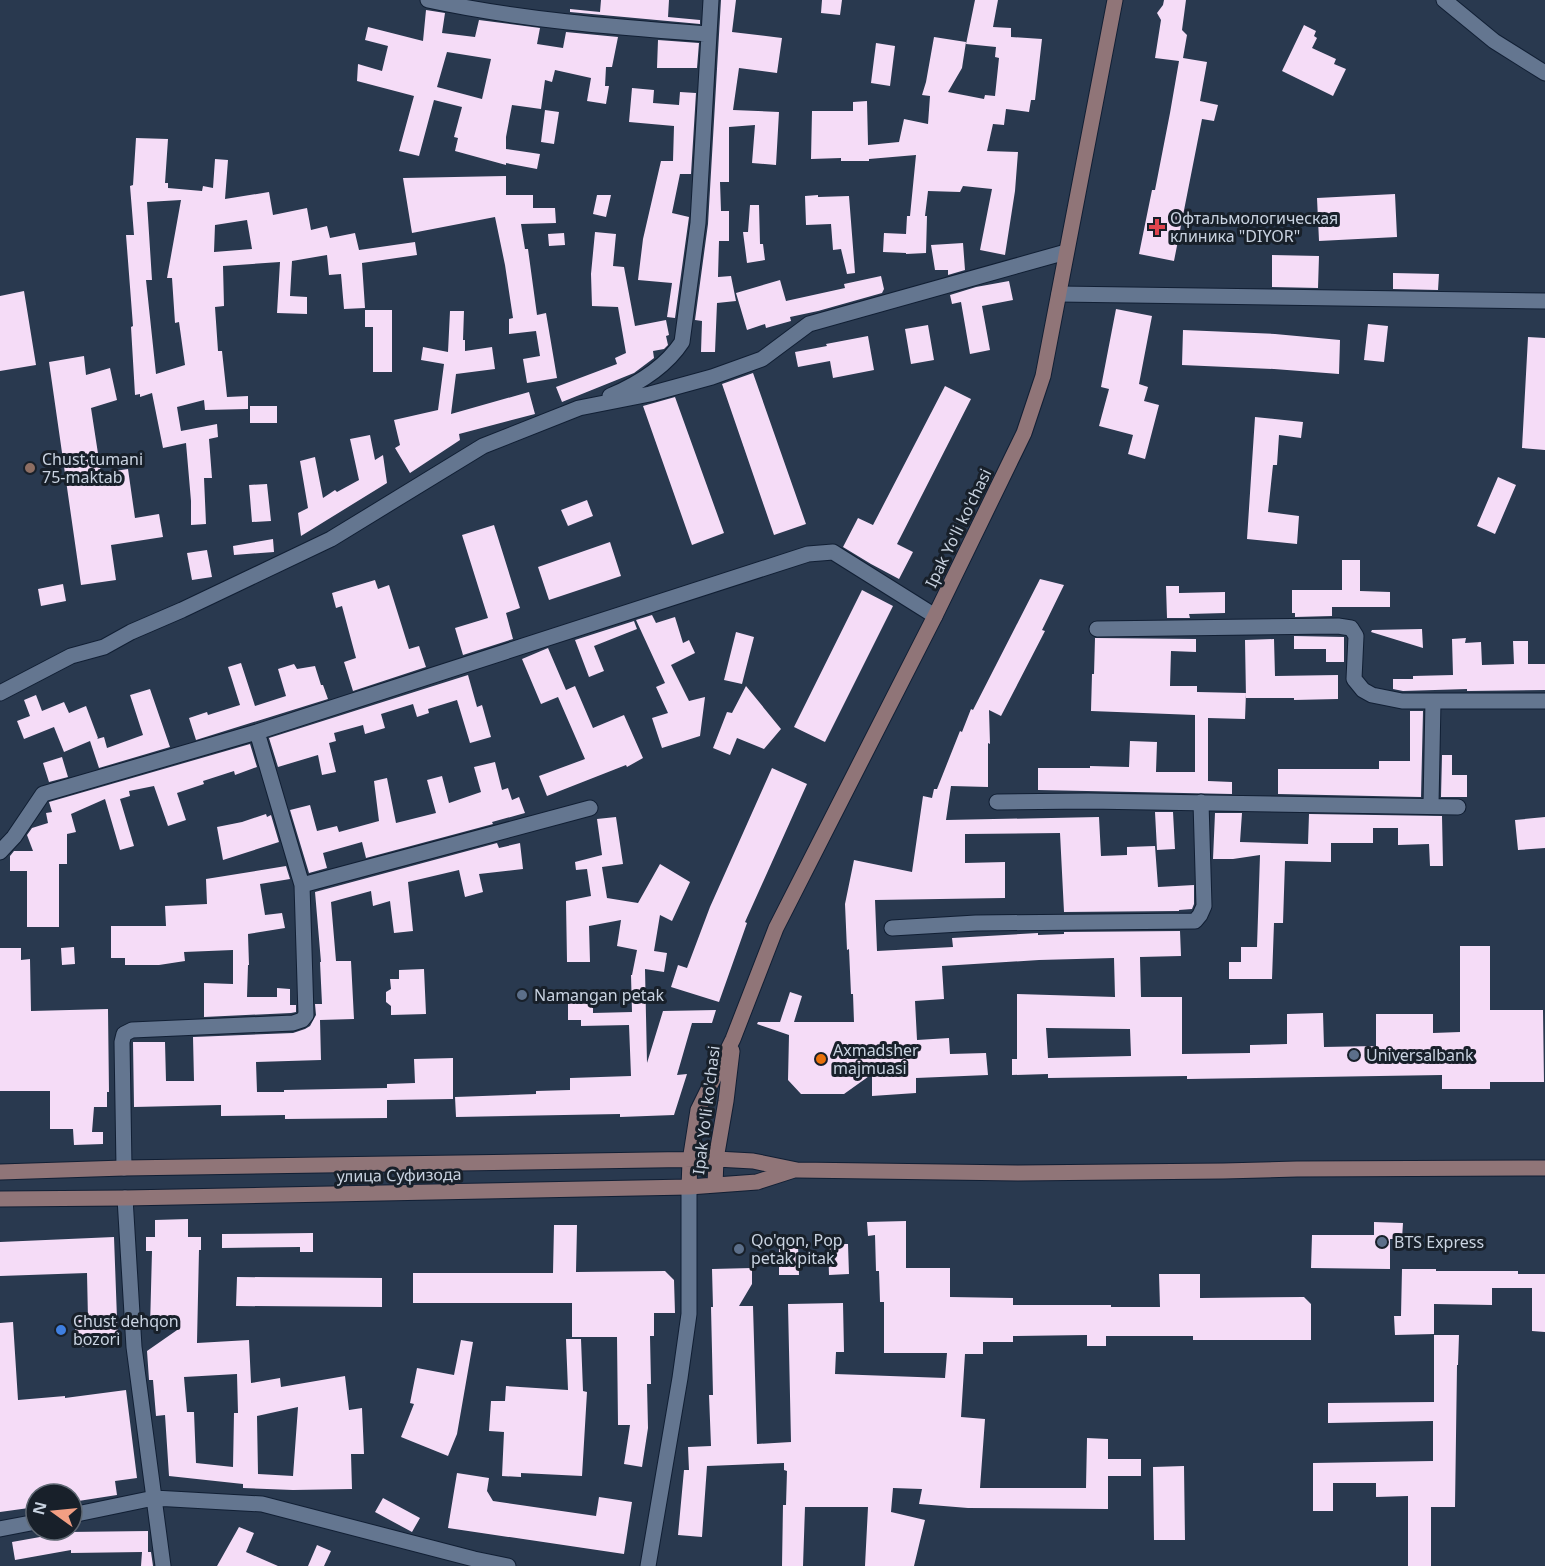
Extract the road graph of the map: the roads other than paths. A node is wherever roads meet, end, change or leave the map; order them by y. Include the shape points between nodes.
1 (428, 0) edge
2 (711, 0) edge
3 (1115, 0) edge
4 (1444, 0) edge
5 (708, 34) junction
6 (1545, 73) edge
7 (1066, 252) junction
8 (1059, 294) junction
9 (1545, 301) edge
10 (579, 408) junction
11 (935, 616) junction
12 (1097, 629) dead end
13 (0, 693) edge
14 (1433, 701) junction
15 (1545, 701) edge
16 (257, 732) junction
17 (997, 802) dead end
18 (1201, 802) junction
19 (1431, 805) junction
20 (1458, 807) dead end
21 (590, 808) dead end
22 (0, 852) edge
23 (302, 885) junction
24 (892, 928) dead end
25 (734, 1039) junction
26 (716, 1160) junction
27 (690, 1161) junction
28 (124, 1168) junction
29 (1545, 1168) edge
30 (797, 1170) junction
31 (0, 1172) edge
32 (715, 1185) junction
33 (689, 1187) junction
34 (125, 1198) junction
35 (0, 1199) edge
36 (154, 1498) junction
37 (84, 1513) edge
38 (24, 1524) edge
39 (0, 1529) edge
40 (163, 1566) edge
41 (508, 1566) edge
42 (648, 1566) edge

1 - 5 street via 585,24
2 - 5 street
3 - 7 main road, Ipak Yo'li ko'chasi
4 - 6 street via 1494,41
5 - 10 street via 698,223 682,342 659,368 625,389
7 - 8 main road, Ipak Yo'li ko'chasi
7 - 10 street via 809,324 762,359 712,377
8 - 9 street
8 - 11 main road, Ipak Yo'li ko'chasi via 1043,376 1024,433
10 - 13 street via 483,446 331,539 104,647 71,656
11 - 16 street via 833,552 808,554
11 - 25 main road, Ipak Yo'li ko'chasi via 776,928
12 - 14 street via 1351,627 1356,636 1354,679 1363,690 1402,701
14 - 15 street
14 - 19 street
16 - 22 street via 43,794
16 - 23 street
17 - 18 street
18 - 19 street
18 - 24 street via 1204,906 1195,921
19 - 20 street
21 - 23 street
23 - 28 street via 306,1015 293,1023 132,1030 124,1034
25 - 26 main road, Ipak Yo'li ko'chasi
25 - 27 main road, Ipak Yo'li ko'chasi via 698,1110
26 - 27 main road, улица Суфизода
26 - 30 main road, улица Суфизода via 753,1161
26 - 32 main road, Ipak Yo'li ko'chasi
27 - 28 main road, улица Суфизода
27 - 33 main road, Ipak Yo'li ko'chasi
28 - 31 main road, улица Суфизода
29 - 30 main road via 1030,1173
30 - 32 main road, улица Суфизода via 757,1182
32 - 33 main road, улица Суфизода
33 - 34 main road, улица Суфизода
33 - 42 street via 689,1314
34 - 35 main road, улица Суфизода
34 - 36 street via 134,1347
36 - 37 street
36 - 40 street
36 - 41 street via 262,1504
38 - 39 street

